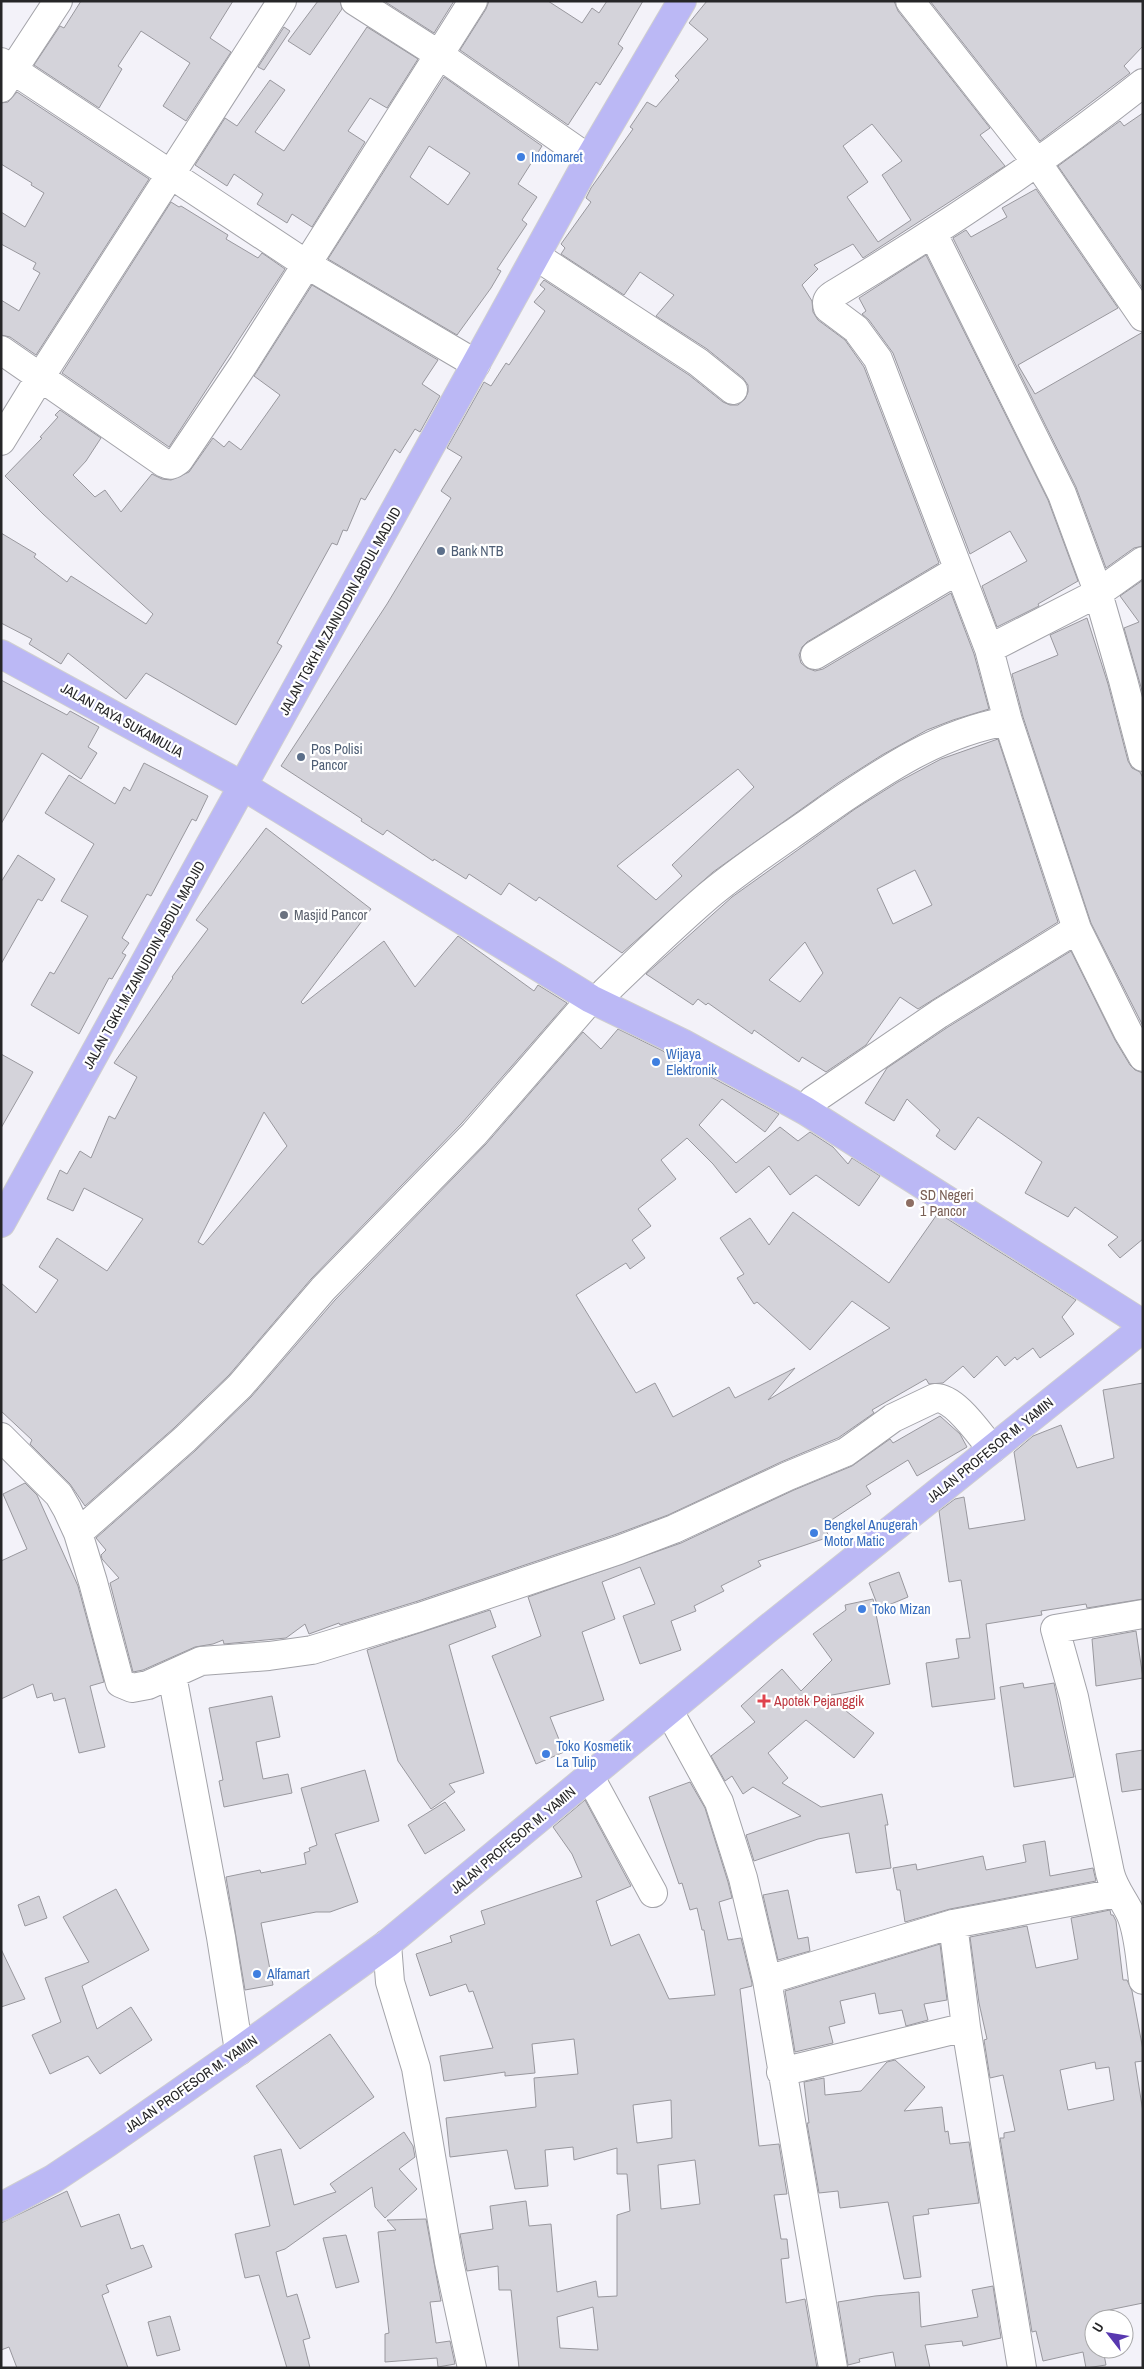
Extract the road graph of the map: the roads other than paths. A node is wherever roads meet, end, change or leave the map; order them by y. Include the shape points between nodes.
1 (58, 1) edge
2 (282, 1) edge
3 (355, 1) edge
4 (473, 1) edge
5 (682, 1) edge
6 (910, 1) edge
7 (438, 54) junction
8 (5, 74) edge
9 (1143, 83) edge
10 (589, 159) junction
11 (1038, 164) junction
12 (170, 173) junction
13 (933, 234) junction
14 (536, 256) junction
15 (306, 264) junction
16 (1143, 317) edge
17 (1, 350) edge
18 (476, 364) junction
19 (40, 376) junction
20 (733, 390) dead end
21 (1, 441) edge
22 (1143, 561) edge
23 (958, 570) junction
24 (1098, 593) junction
25 (989, 648) junction
26 (1, 654) edge
27 (815, 655) dead end
28 (1008, 721) junction
29 (1143, 757) edge
30 (243, 786) junction
31 (1077, 929) junction
32 (598, 995) junction
33 (1135, 1027) edge
34 (685, 1037) junction
35 (1143, 1057) edge
36 (813, 1100) junction
37 (1, 1223) edge
38 (1143, 1303) edge
39 (1143, 1326) edge
40 (1, 1437) edge
41 (992, 1449) junction
42 (78, 1533) junction
43 (1143, 1614) edge
44 (172, 1675) junction
45 (669, 1711) junction
46 (590, 1777) junction
47 (1117, 1892) junction
48 (654, 1893) dead end
49 (953, 1924) junction
50 (387, 1944) junction
51 (767, 1980) junction
52 (1143, 1980) edge
53 (966, 2027) junction
54 (239, 2051) junction
55 (781, 2072) junction
56 (1, 2208) edge
57 (472, 2368) edge
58 (833, 2368) edge
59 (1022, 2368) edge

1 - 8 street
2 - 12 street
3 - 7 street
4 - 7 street
5 - 10 main road, JALAN TGKH.M.ZAINUDDIN ABDUL MADJID
6 - 11 street
7 - 10 street
7 - 15 street
8 - 12 street
9 - 11 street
10 - 14 main road, JALAN TGKH.M.ZAINUDDIN ABDUL MADJID
11 - 13 street
11 - 16 street
12 - 15 street
12 - 19 street
13 - 23 street via 836,293 829,298 827,306 856,329 878,359
13 - 24 street via 1062,494
14 - 18 main road, JALAN TGKH.M.ZAINUDDIN ABDUL MADJID
14 - 20 street via 698,362
15 - 18 street
15 - 19 street via 243,365 174,464 164,463
17 - 19 street
18 - 30 main road, JALAN TGKH.M.ZAINUDDIN ABDUL MADJID
19 - 21 street
22 - 24 street
23 - 25 street
23 - 27 street
24 - 25 street
24 - 29 street
25 - 28 street
26 - 30 main road, JALAN RAYA SUKAMULIA
28 - 31 street
28 - 32 street via 931,746 882,772 763,854 709,896
30 - 32 main road, JALAN RAYA SUKAMULIA via 320,814
30 - 37 main road, JALAN TGKH.M.ZAINUDDIN ABDUL MADJID
31 - 33 street
31 - 36 street via 939,1014
32 - 34 main road, JALAN RAYA SUKAMULIA
32 - 42 street via 474,1134 323,1289 240,1386
33 - 35 street
34 - 36 main road
34 - 39 main road
36 - 38 main road
39 - 41 main road, JALAN PROFESOR M. YAMIN
40 - 42 street via 59,1495
41 - 44 street via 954,1406 941,1398 934,1398 893,1418 846,1452 674,1529 618,1550 362,1636 312,1650 201,1661
41 - 45 main road, JALAN PROFESOR M. YAMIN
42 - 44 street via 120,1683 132,1688
43 - 47 street via 1055,1629
44 - 54 street
45 - 46 main road, JALAN PROFESOR M. YAMIN
45 - 51 street via 719,1802 743,1878
46 - 48 street
46 - 50 main road, JALAN PROFESOR M. YAMIN
47 - 49 street
47 - 52 street via 1131,1915
49 - 51 street
49 - 53 street
50 - 54 main road, JALAN PROFESOR M. YAMIN
50 - 57 street via 390,1982 416,2068 449,2262
51 - 55 street
53 - 55 street
53 - 59 street
54 - 56 main road, JALAN PROFESOR M. YAMIN via 53,2179
55 - 58 street

